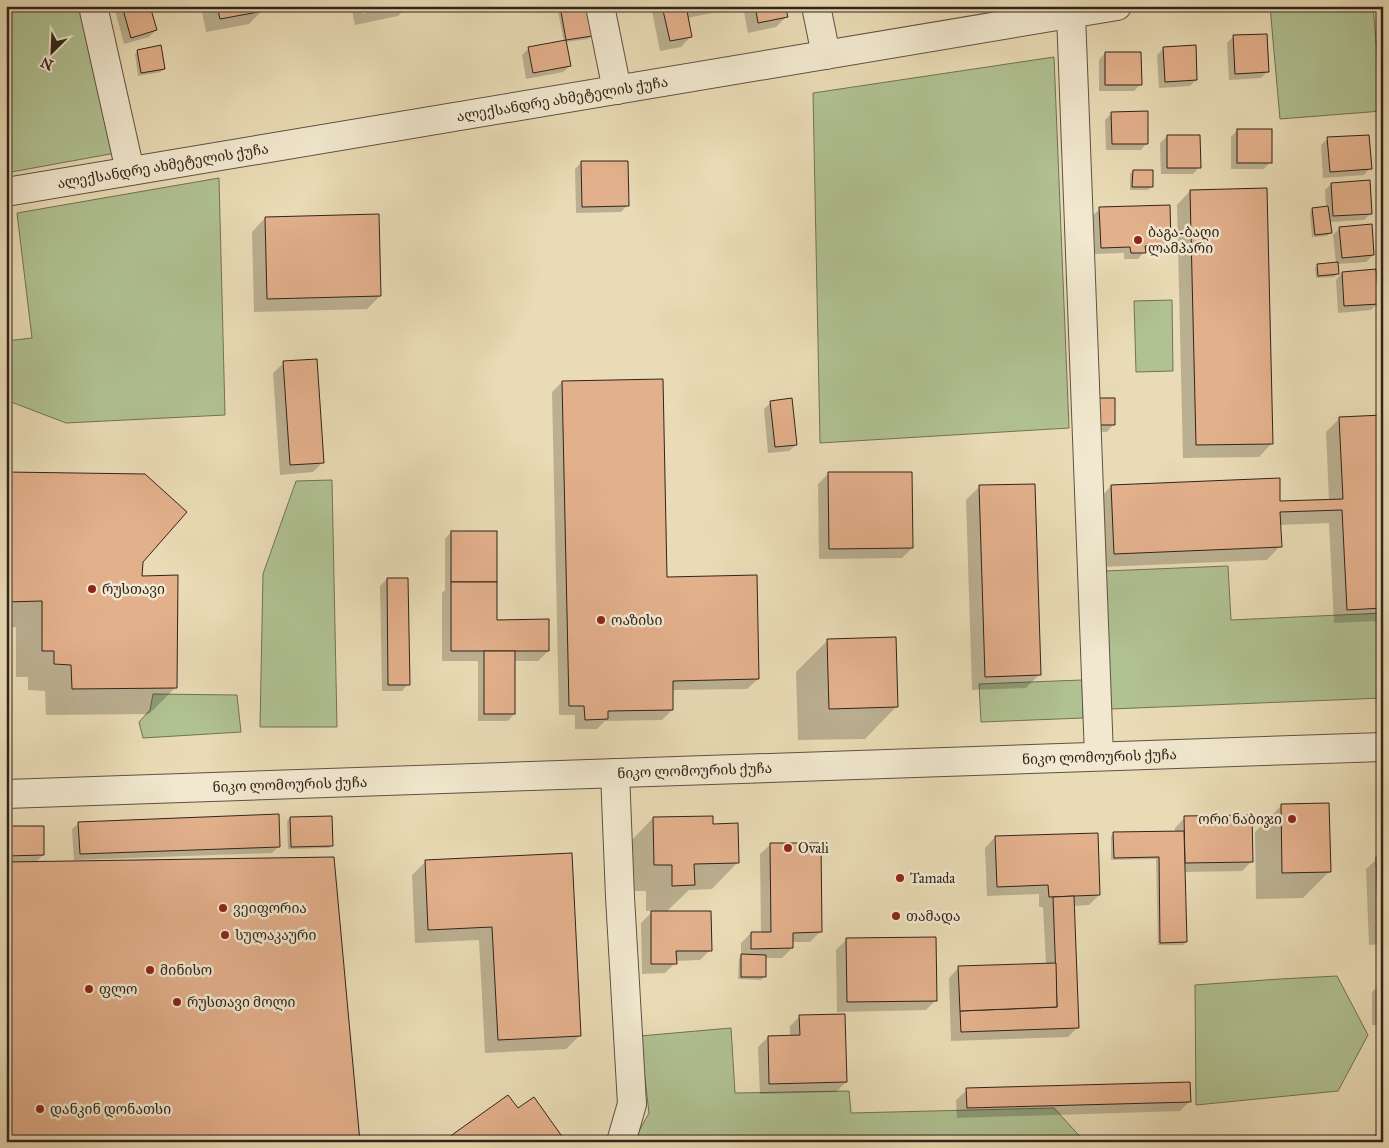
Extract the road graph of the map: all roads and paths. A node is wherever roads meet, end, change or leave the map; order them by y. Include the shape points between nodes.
1 (93, 6) edge
2 (600, 6) edge
3 (816, 6) edge
4 (1117, 6) edge
5 (1071, 14) junction
6 (826, 55) junction
7 (617, 90) junction
8 (130, 171) junction
9 (6, 192) edge
10 (1383, 746) edge
11 (1099, 756) junction
12 (615, 773) junction
13 (6, 794) edge
14 (621, 1142) edge

1 - 8 street
2 - 7 street
3 - 6 street
4 - 5 street, ალექსანდრე ახმეტელის ქუჩა
5 - 6 street, ალექსანდრე ახმეტელის ქუჩა
5 - 11 street
6 - 7 street, ალექსანდრე ახმეტელის ქუჩა
7 - 8 street, ალექსანდრე ახმეტელის ქუჩა
8 - 9 street, ალექსანდრე ახმეტელის ქუჩა
10 - 11 street, ნიკო ლომოურის ქუჩა
11 - 12 street, ნიკო ლომოურის ქუჩა
12 - 13 street, ნიკო ლომოურის ქუჩა
12 - 14 street via 632,1104

